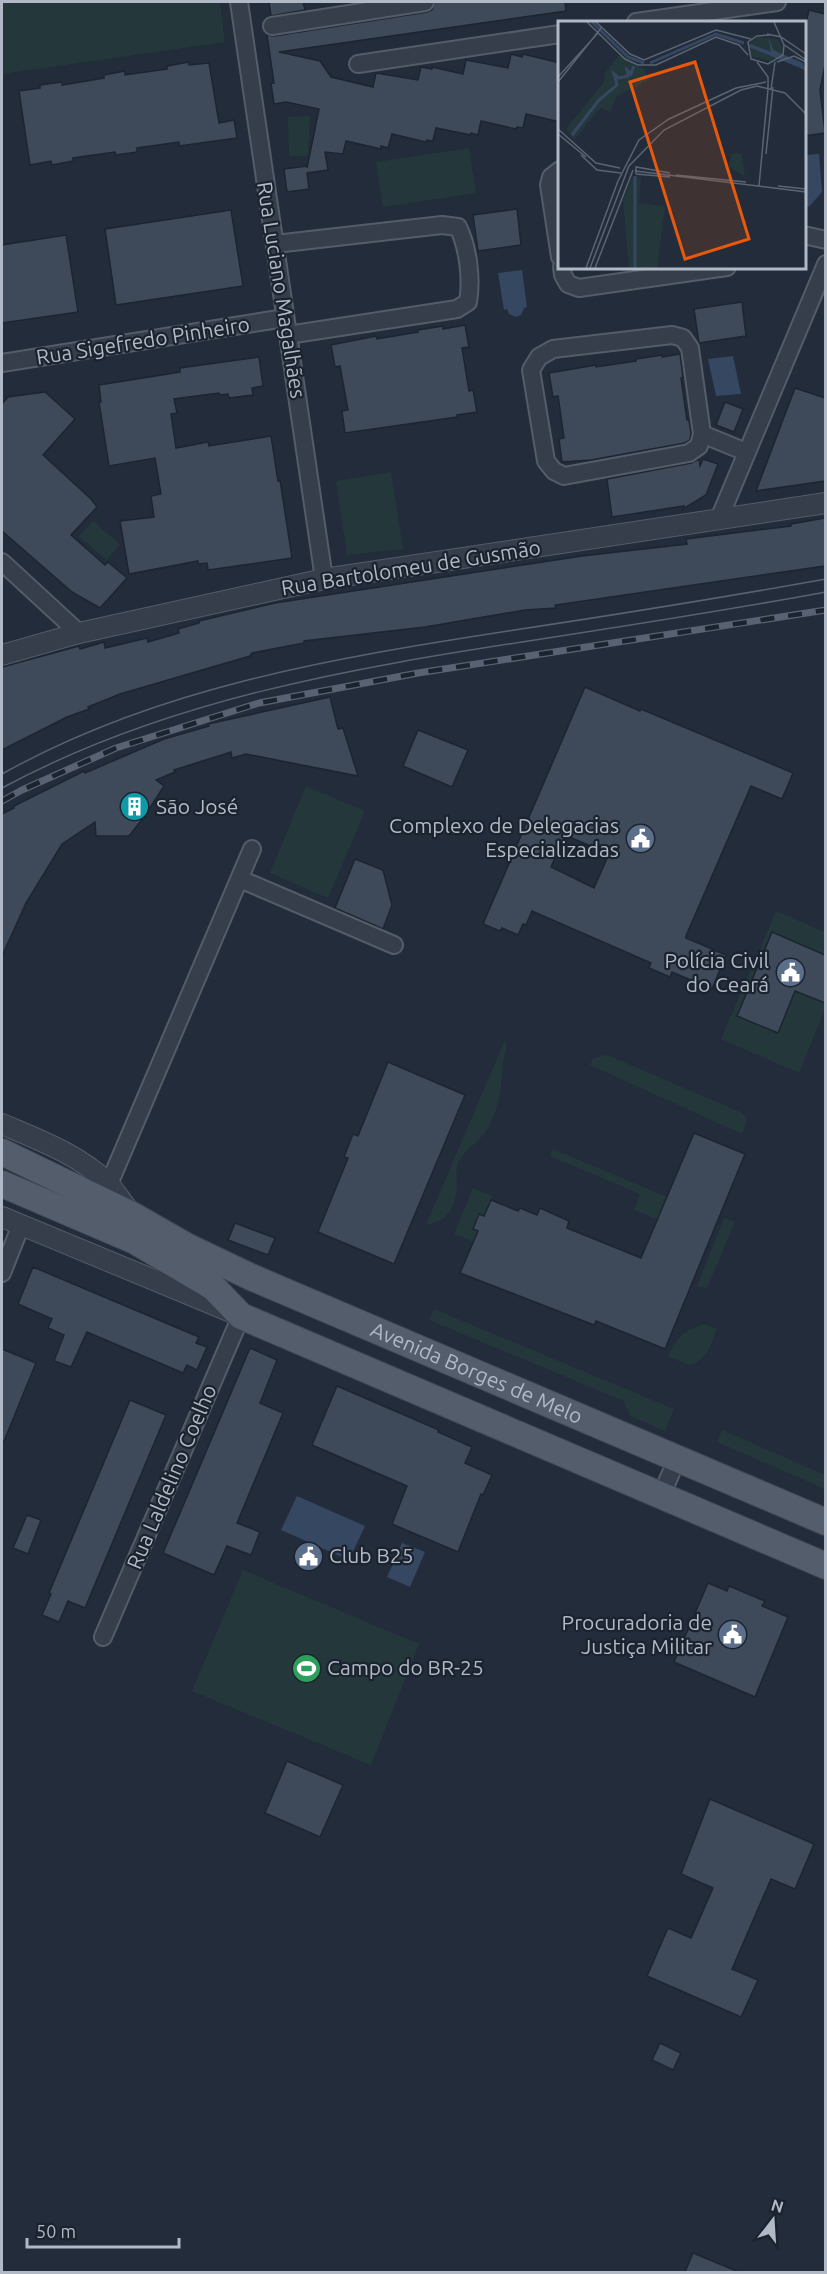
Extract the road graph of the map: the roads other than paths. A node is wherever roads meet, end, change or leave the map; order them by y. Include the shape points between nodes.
1 (239, 2) edge
2 (425, 2) edge
3 (777, 2) edge
4 (643, 21) edge
5 (272, 26) dead end
6 (558, 34) edge
7 (358, 64) dead end
8 (558, 172) edge
9 (806, 235) edge
10 (825, 240) edge
11 (274, 244) junction
12 (558, 244) edge
13 (825, 264) edge
14 (562, 268) edge
15 (720, 268) edge
16 (287, 327) junction
17 (2, 363) edge
18 (702, 434) junction
19 (746, 452) junction
20 (825, 503) edge
21 (719, 519) junction
22 (2, 562) edge
23 (324, 579) junction
24 (79, 633) junction
25 (2, 655) edge
26 (252, 849) dead end
27 (240, 879) junction
28 (394, 945) dead end
29 (2, 1124) edge
30 (2, 1152) edge
31 (2, 1184) edge
32 (109, 1184) junction
33 (132, 1215) junction
34 (2, 1217) edge
35 (21, 1225) junction
36 (2, 1273) edge
37 (241, 1316) junction
38 (526, 1394) junction
39 (445, 1404) junction
40 (634, 1440) junction
41 (543, 1445) junction
42 (677, 1459) junction
43 (661, 1496) junction
44 (825, 1522) edge
45 (825, 1566) edge
46 (103, 1637) dead end

1 - 11 street, Rua Luciano Magalhães
2 - 5 street
3 - 4 street
6 - 7 street
8 - 12 street via 549,185
9 - 10 street
11 - 16 street, Rua Luciano Magalhães
11 - 16 street, Rua Sigefredo Pinheiro via 458,226 471,288 468,302 457,309
13 - 19 street
14 - 15 street via 568,284 579,288
16 - 17 street, Rua Sigefredo Pinheiro
16 - 23 street, Rua Luciano Magalhães
18 - 18 street via 690,348 683,338 672,335 553,350 539,357 531,370 546,461 564,476 689,453 699,446
18 - 19 street
19 - 21 street
20 - 21 street, Rua Bartolomeu de Gusmão
21 - 23 street, Rua Bartolomeu de Gusmão
22 - 24 street
23 - 24 street, Rua Bartolomeu de Gusmão
24 - 25 street, Rua Bartolomeu de Gusmão
26 - 27 street
27 - 28 street
27 - 32 street
29 - 32 street, Avenida Borges de Melo via 66,1152
30 - 33 main road, Avenida Borges de Melo
31 - 37 main road, Avenida Borges de Melo via 135,1241 213,1287
32 - 33 street, Avenida Borges de Melo
33 - 38 main road, Avenida Borges de Melo via 251,1277
34 - 35 street, Avenida Borges de Melo
35 - 36 street
35 - 37 street, Avenida Borges de Melo
37 - 39 main road, Avenida Borges de Melo
37 - 46 street, Rua Laldelino Coelho
38 - 39 main road via 531,1406 518,1416
38 - 40 main road, Avenida Borges de Melo
39 - 41 main road, Avenida Borges de Melo
40 - 41 main road via 563,1425 549,1430
40 - 42 main road, Avenida Borges de Melo
41 - 43 main road, Avenida Borges de Melo
42 - 43 street
42 - 44 main road, Avenida Borges de Melo
43 - 45 main road, Avenida Borges de Melo

